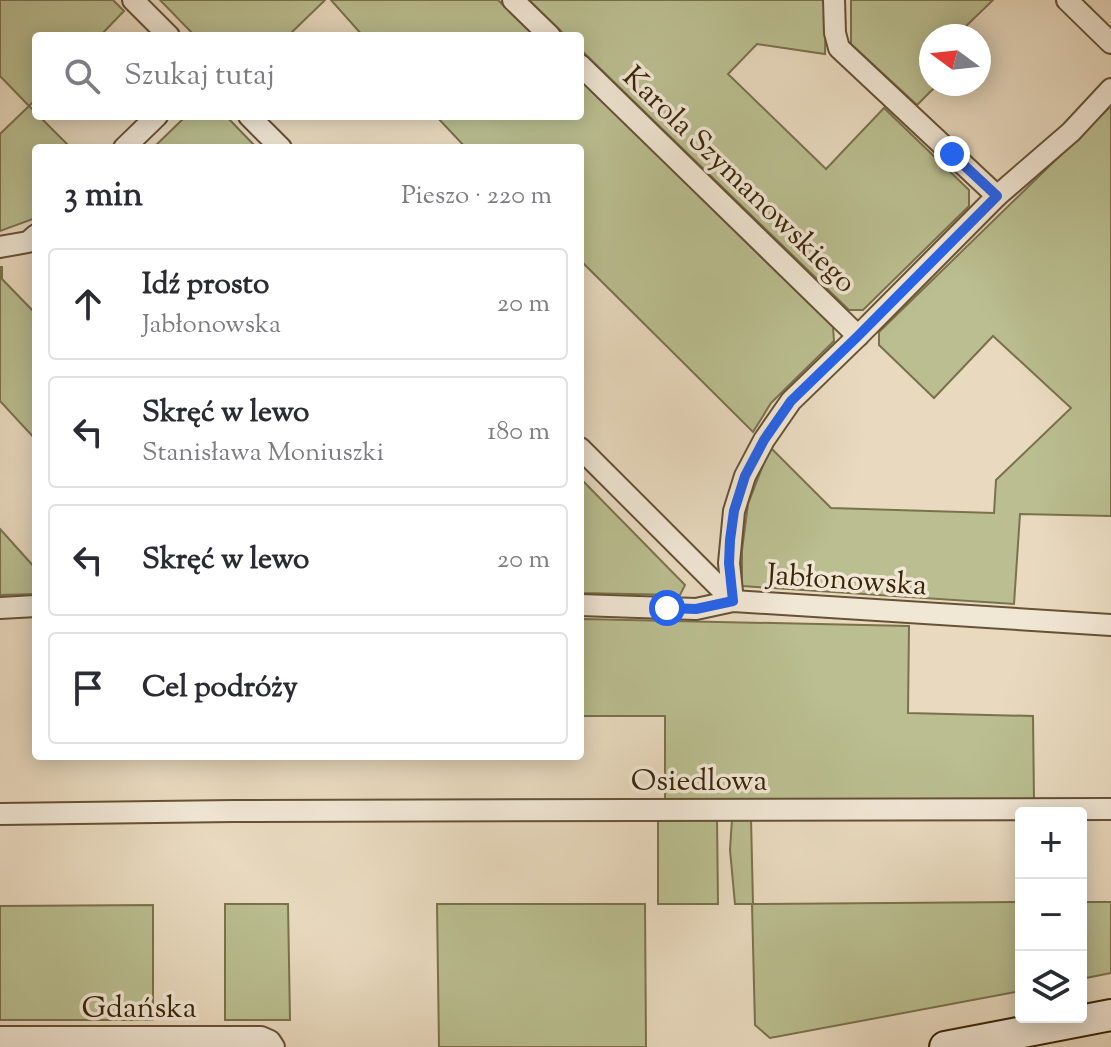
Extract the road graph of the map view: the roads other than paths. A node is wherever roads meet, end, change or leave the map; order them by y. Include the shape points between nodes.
1 (133, 0) edge
2 (513, 0) edge
3 (834, 0) edge
4 (1067, 0) edge
5 (165, 32) edge
6 (546, 32) edge
7 (1111, 43) edge
8 (584, 69) edge
9 (1111, 89) edge
10 (153, 120) edge
11 (253, 120) edge
12 (128, 144) edge
13 (277, 144) edge
14 (997, 196) junction
15 (32, 238) edge
16 (0, 247) edge
17 (858, 336) junction
18 (584, 452) edge
19 (733, 601) junction
20 (584, 605) edge
21 (32, 606) edge
22 (0, 608) edge
23 (1111, 625) edge
24 (1111, 809) edge
25 (0, 814) edge
26 (1111, 1015) edge
27 (0, 1037) edge
28 (274, 1047) edge
29 (945, 1047) edge

1 - 5 street
2 - 6 street
3 - 14 street via 839,48
4 - 7 street
8 - 17 street, Karola Szymanowskiego
9 - 14 street
10 - 12 street
11 - 13 street
14 - 17 street
15 - 16 street
17 - 19 street via 791,401 745,476 730,540
18 - 19 street
19 - 20 street, Jabłonowska via 696,609
19 - 23 street, Jabłonowska
21 - 22 street
24 - 25 street, Osiedlowa
26 - 29 street
27 - 28 street, Gdańska via 261,1037

